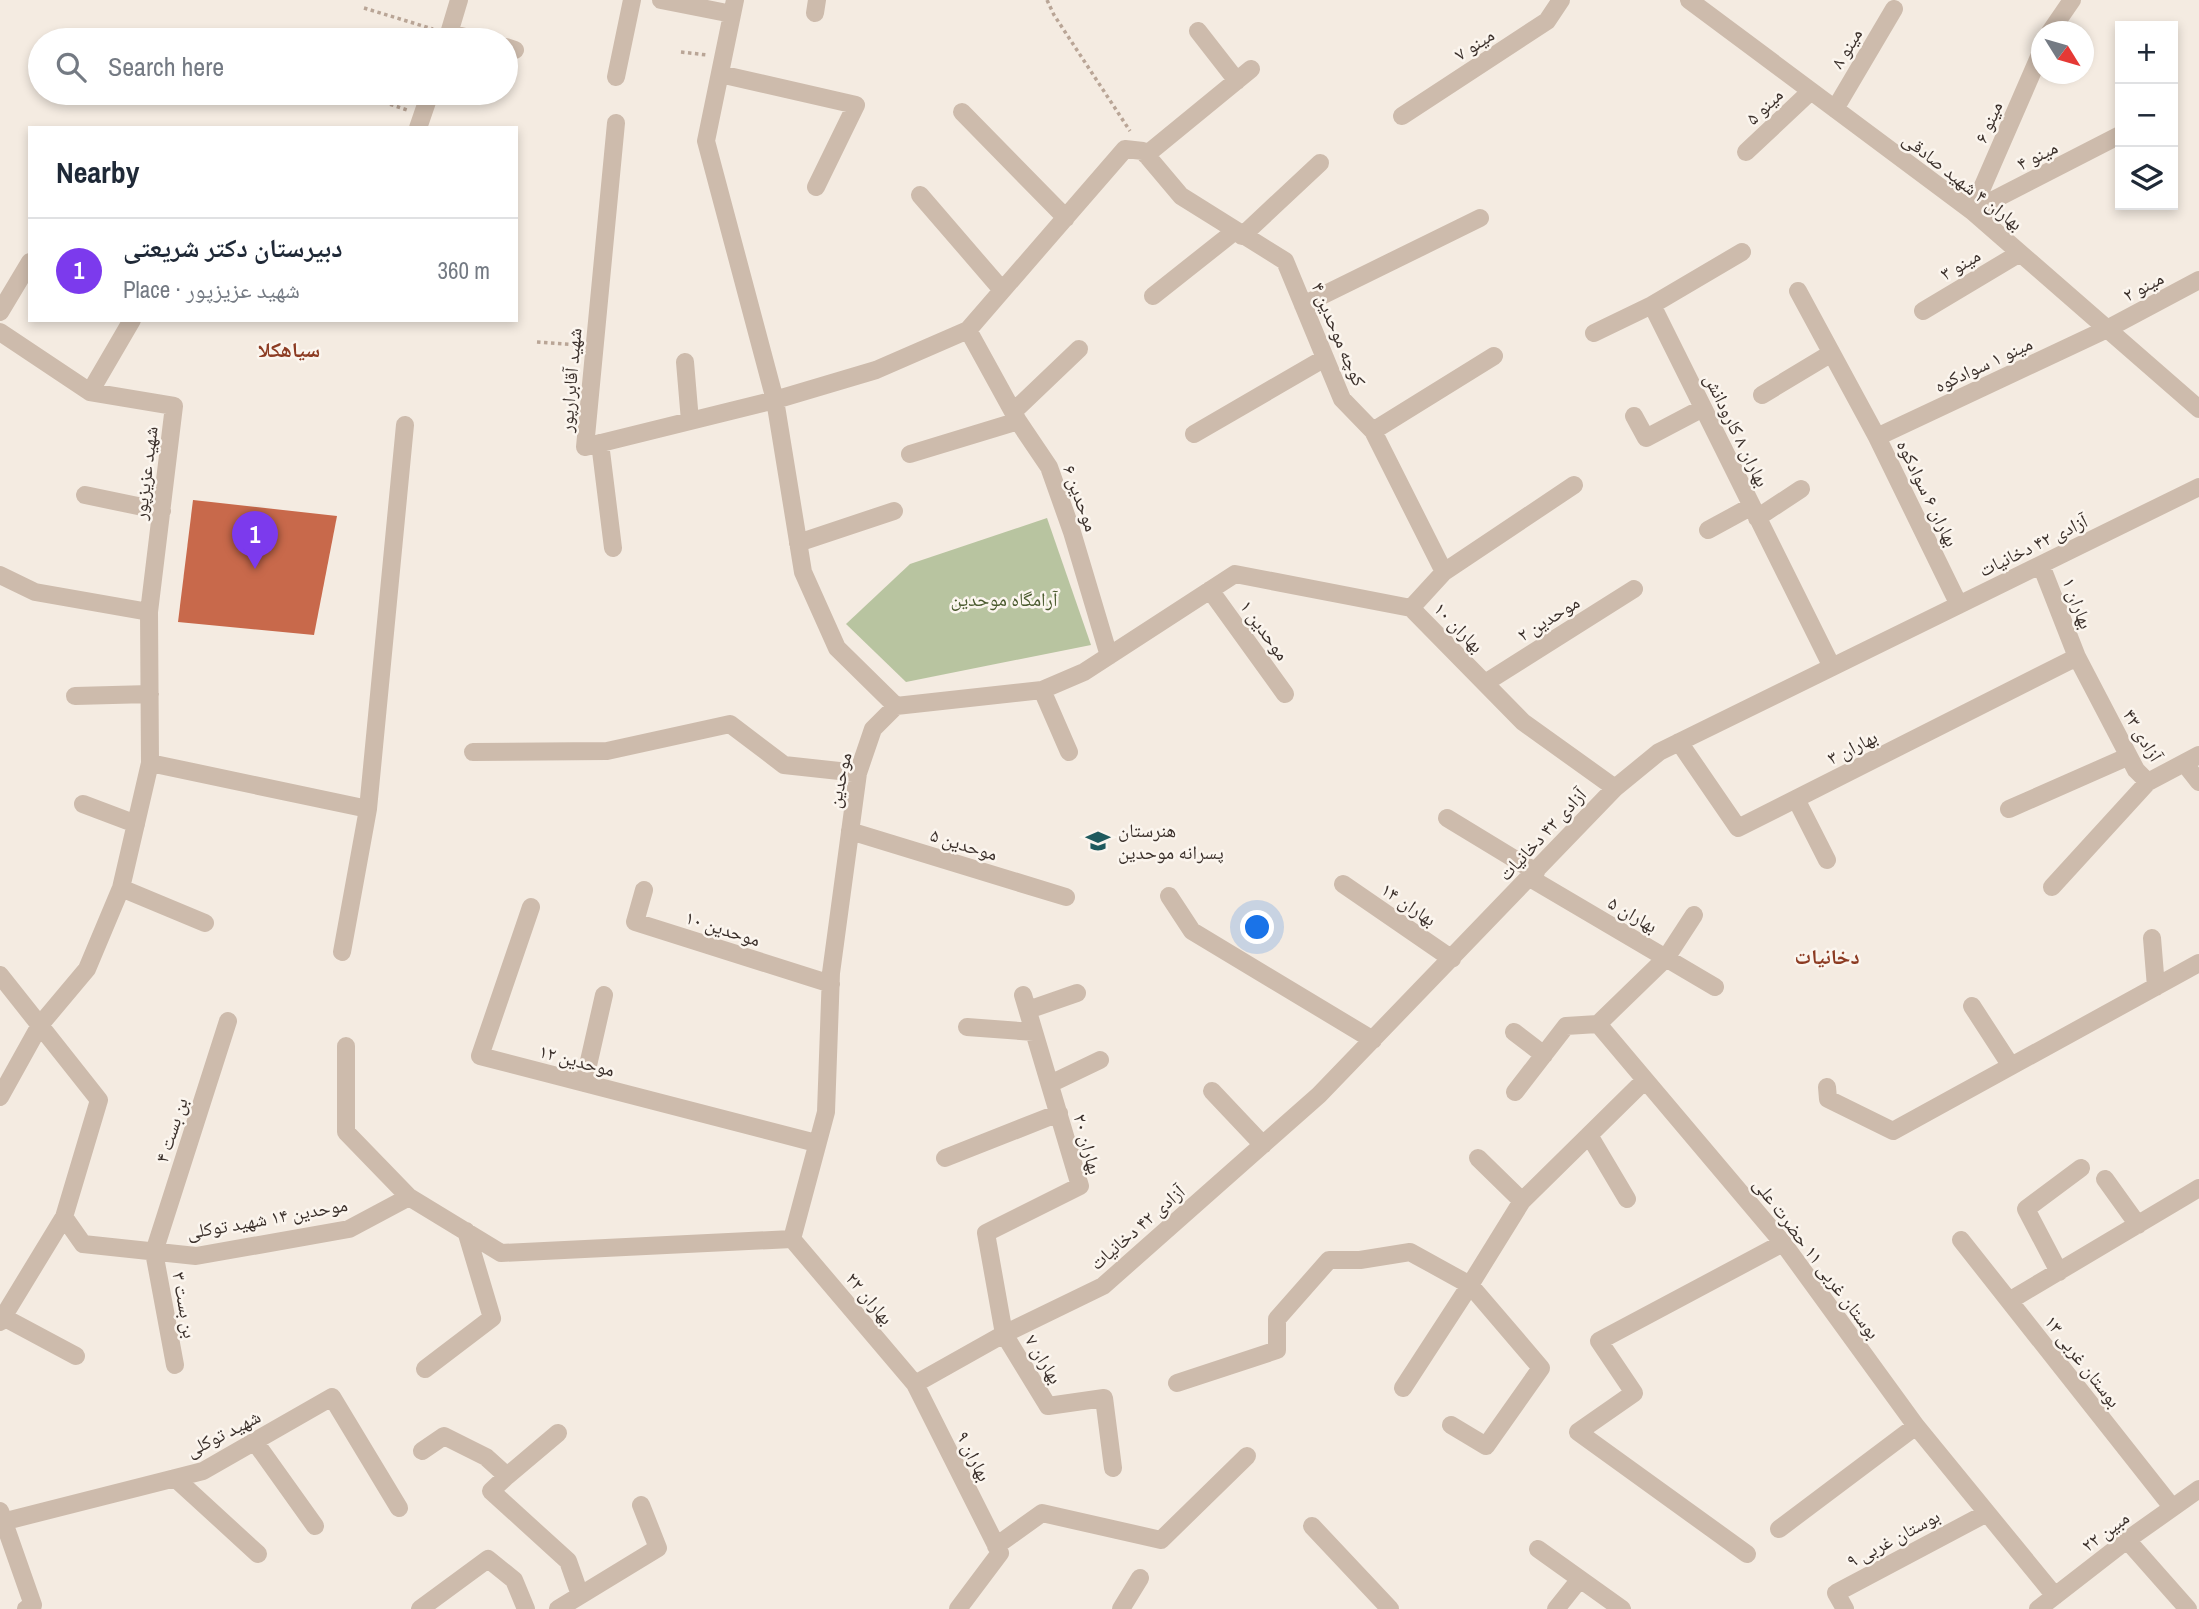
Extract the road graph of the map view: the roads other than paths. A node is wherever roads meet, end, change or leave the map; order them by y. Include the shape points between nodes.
1 (459, 0) edge
2 (632, 0) edge
3 (661, 0) edge
4 (1561, 0) edge
5 (1689, 0) edge
6 (2065, 2) edge
7 (733, 7) edge
8 (1894, 9) dead end
9 (2056, 21) edge
10 (451, 28) edge
11 (1198, 31) dead end
12 (721, 65) junction
13 (2031, 75) edge
14 (616, 77) dead end
15 (1811, 91) junction
16 (426, 105) edge
17 (1835, 108) junction
18 (962, 112) dead end
19 (1402, 116) dead end
20 (420, 122) edge
21 (616, 122) dead end
22 (2115, 138) edge
23 (1746, 152) dead end
24 (1144, 153) junction
25 (1320, 163) dead end
26 (816, 187) dead end
27 (920, 195) dead end
28 (1972, 211) junction
29 (1066, 218) junction
30 (1480, 218) dead end
31 (1239, 234) junction
32 (1742, 252) dead end
33 (2020, 253) junction
34 (28, 265) edge
35 (2199, 280) edge
36 (1002, 290) junction
37 (1798, 291) dead end
38 (1153, 296) dead end
39 (1303, 305) junction
40 (1652, 305) junction
41 (1923, 311) dead end
42 (0, 312) edge
43 (131, 322) edge
44 (2107, 329) junction
45 (968, 330) junction
46 (0, 332) edge
47 (1594, 333) dead end
48 (1079, 349) dead end
49 (1830, 354) junction
50 (1494, 356) dead end
51 (1325, 358) junction
52 (685, 362) dead end
53 (90, 392) junction
54 (1762, 395) dead end
55 (775, 400) junction
56 (1703, 408) junction
57 (2199, 409) edge
58 (1016, 416) junction
59 (1633, 416) dead end
60 (690, 421) junction
61 (405, 425) dead end
62 (1373, 431) junction
63 (1194, 434) dead end
64 (1877, 437) junction
65 (600, 443) junction
66 (910, 454) dead end
67 (1574, 485) dead end
68 (2199, 487) edge
69 (1801, 489) dead end
70 (85, 495) dead end
71 (162, 511) junction
72 (894, 511) dead end
73 (1755, 512) junction
74 (1708, 530) dead end
75 (797, 543) junction
76 (613, 548) dead end
77 (2041, 565) junction
78 (1444, 572) junction
79 (0, 575) edge
80 (1634, 589) dead end
81 (1210, 590) junction
82 (1959, 605) junction
83 (1411, 608) junction
84 (149, 612) junction
85 (1109, 656) junction
86 (2077, 657) junction
87 (1832, 667) junction
88 (1485, 684) junction
89 (1042, 690) junction
90 (150, 694) junction
91 (1285, 694) dead end
92 (75, 696) dead end
93 (896, 706) junction
94 (1679, 742) junction
95 (473, 752) dead end
96 (1069, 752) dead end
97 (2127, 757) junction
98 (2191, 759) edge
99 (150, 763) junction
100 (858, 773) junction
101 (2148, 782) junction
102 (2199, 782) edge
103 (1615, 788) junction
104 (1796, 799) junction
105 (83, 804) dead end
106 (368, 809) junction
107 (2009, 809) dead end
108 (1447, 818) dead end
109 (136, 824) junction
110 (850, 831) junction
111 (1827, 860) dead end
112 (1533, 875) junction
113 (1343, 884) dead end
114 (2052, 887) dead end
115 (121, 888) junction
116 (644, 890) dead end
117 (1066, 897) dead end
118 (1169, 897) dead end
119 (531, 907) dead end
120 (1694, 915) dead end
121 (205, 923) dead end
122 (2152, 938) dead end
123 (342, 952) dead end
124 (1666, 958) junction
125 (1452, 959) junction
126 (2199, 963) edge
127 (0, 975) edge
128 (831, 984) junction
129 (1715, 986) dead end
130 (2156, 987) junction
131 (1077, 993) dead end
132 (604, 995) dead end
133 (1972, 1006) dead end
134 (228, 1021) dead end
135 (1598, 1024) junction
136 (40, 1025) junction
137 (967, 1027) dead end
138 (1034, 1032) junction
139 (1514, 1032) dead end
140 (1373, 1040) junction
141 (346, 1046) dead end
142 (1544, 1055) junction
143 (1100, 1060) dead end
144 (2011, 1066) junction
145 (1645, 1080) junction
146 (584, 1083) junction
147 (1050, 1084) junction
148 (1827, 1087) dead end
149 (1212, 1091) dead end
150 (1515, 1092) dead end
151 (0, 1097) edge
152 (1059, 1113) junction
153 (1589, 1135) junction
154 (816, 1143) junction
155 (1263, 1145) junction
156 (945, 1158) dead end
157 (1478, 1158) dead end
158 (2081, 1168) dead end
159 (2105, 1179) dead end
160 (2199, 1188) edge
161 (409, 1197) junction
162 (1627, 1199) dead end
163 (1522, 1200) junction
164 (64, 1217) junction
165 (2138, 1225) junction
166 (466, 1231) junction
167 (792, 1239) junction
168 (1961, 1240) dead end
169 (1783, 1243) junction
170 (155, 1252) junction
171 (2059, 1272) junction
172 (1470, 1285) junction
173 (2009, 1301) junction
174 (2, 1320) edge
175 (1004, 1334) junction
176 (76, 1356) dead end
177 (175, 1365) dead end
178 (425, 1369) dead end
179 (1177, 1383) dead end
180 (915, 1384) junction
181 (1404, 1388) dead end
182 (1451, 1425) dead end
183 (1916, 1426) junction
184 (558, 1433) dead end
185 (255, 1441) junction
186 (422, 1451) dead end
187 (1247, 1456) dead end
188 (1113, 1468) dead end
189 (507, 1476) junction
190 (176, 1478) junction
191 (2199, 1489) edge
192 (641, 1505) dead end
193 (2172, 1507) junction
194 (399, 1508) dead end
195 (1987, 1513) junction
196 (1, 1516) edge
197 (315, 1526) dead end
198 (1312, 1526) dead end
199 (1779, 1529) dead end
200 (2127, 1539) junction
201 (996, 1546) junction
202 (1538, 1549) dead end
203 (1747, 1554) dead end
204 (258, 1555) dead end
205 (1140, 1578) dead end
206 (1580, 1579) junction
207 (580, 1595) junction
208 (2055, 1596) junction
209 (33, 1607) edge
210 (1388, 1608) edge
211 (420, 1609) edge
212 (526, 1609) edge
213 (558, 1609) edge
214 (958, 1609) edge
215 (1121, 1609) edge
216 (1556, 1609) edge
217 (1622, 1609) edge
218 (1845, 1609) edge
219 (2038, 1609) edge
220 (2188, 1609) edge

1 - 10 street
2 - 14 street
3 - 7 street
4 - 19 street, مینو ۷ via 1547,21
5 - 15 street, بهاران ۴ شهید صادقی
6 - 9 street
7 - 12 street
8 - 17 street, مینو ۸
11 - 24 street via 1244,75
12 - 26 street via 856,105
12 - 55 street via 706,141
13 - 28 street, مینو ۶
15 - 17 street, بهاران ۴ شهید صادقی
15 - 23 street, مینو ۵
16 - 20 street
17 - 28 street, بهاران ۴ شهید صادقی
18 - 29 street
21 - 65 street, شهید آقابرارپور via 585,447
22 - 28 street, مینو ۴
24 - 29 street via 1125,149
24 - 31 street, کوچه موحدین ۴ via 1181,196
25 - 31 street
27 - 36 street
28 - 33 street, بهاران ۴ شهید صادقی
29 - 36 street
30 - 39 street
31 - 38 street
31 - 39 street, کوچه موحدین ۴ via 1285,261
32 - 40 street
33 - 41 street, مینو ۳
33 - 44 street, بهاران ۴ شهید صادقی
34 - 42 street
35 - 44 street, مینو ۲
36 - 45 street
37 - 49 street, بهاران ۶ سوادکوه
39 - 51 street, کوچه موحدین ۴
40 - 47 street
40 - 56 street, بهاران ۸ کارودانش
43 - 53 street
44 - 57 street, بهاران ۴ شهید صادقی
44 - 64 street, مینو ۱ سوادکوه
45 - 55 street, شهید آقابرارپور via 876,370
45 - 58 street, موحدین ۶
46 - 53 street, شهید عزیزپور
48 - 58 street
49 - 54 street
49 - 64 street, بهاران ۶ سوادکوه
50 - 62 street
51 - 62 street, کوچه موحدین ۴ via 1342,399
51 - 63 street
52 - 60 street
53 - 71 street, شهید عزیزپور via 174,406
55 - 60 street, شهید آقابرارپور
55 - 75 street
56 - 59 street via 1646,438
56 - 73 street, بهاران ۸ کارودانش
58 - 66 street
58 - 85 street, موحدین ۶ via 1049,467
60 - 65 street, شهید آقابرارپور
61 - 106 street
62 - 78 street, کوچه موحدین ۴
64 - 82 street, بهاران ۶ سوادکوه
65 - 76 street
67 - 78 street
68 - 77 street, آزادی ۴۲ دخانیات
69 - 73 street
70 - 71 street
71 - 84 street, شهید عزیزپور
72 - 75 street
73 - 74 street
73 - 87 street, بهاران ۸ کارودانش
75 - 93 street via 803,572 837,648
77 - 82 street, آزادی ۴۲ دخانیات
77 - 86 street, بهاران ۱
78 - 83 street
79 - 84 street via 36,592
80 - 88 street, موحدین ۲
81 - 83 street, بهاران ۱۰ via 1235,574
81 - 85 street
81 - 91 street, موحدین ۱
82 - 87 street, آزادی ۴۲ دخانیات
83 - 88 street, بهاران ۱۰
84 - 90 street, شهید عزیزپور
85 - 89 street
86 - 97 street, آزادی ۴۳
86 - 104 street, بهاران ۳
87 - 94 street, آزادی ۴۲ دخانیات
88 - 103 street, بهاران ۱۰ via 1523,722
89 - 93 street
89 - 96 street
90 - 92 street
90 - 99 street, شهید عزیزپور
93 - 100 street, موحدین via 873,729
94 - 103 street, آزادی ۴۲ دخانیات via 1659,752
94 - 104 street, بهاران ۳ via 1738,828
95 - 100 street via 607,751 730,724 784,765
97 - 101 street, آزادی ۴۳
97 - 107 street
98 - 101 street, آزادی ۴۳
98 - 102 street
99 - 106 street
99 - 109 street, شهید عزیزپور
100 - 110 street, موحدین
101 - 114 street
103 - 112 street, آزادی ۴۲ دخانیات
104 - 111 street
105 - 109 street
106 - 123 street
108 - 112 street, بهاران ۵
109 - 115 street, شهید عزیزپور
110 - 117 street, موحدین ۵
110 - 128 street, موحدین
112 - 124 street, بهاران ۵
112 - 125 street, آزادی ۴۲ دخانیات
113 - 125 street, بهاران ۱۴
115 - 121 street
115 - 136 street, شهید عزیزپور via 87,970
116 - 128 street, موحدین ۱۰ via 635,922
118 - 140 street via 1192,931
119 - 146 street, موحدین ۱۲ via 480,1056
120 - 124 street
122 - 130 street
124 - 129 street, بهاران ۵
124 - 135 street
125 - 140 street, آزادی ۴۲ دخانیات
126 - 130 street
127 - 136 street
128 - 154 street, موحدین via 826,1112
130 - 144 street
131 - 138 street, بهاران ۲۰ via 1026,1002
132 - 146 street
133 - 144 street
134 - 170 street, بن بست ۴
135 - 142 street via 1566,1026
135 - 145 street, بوستان غربی ۱۱ حضرت علی
136 - 151 street, شهید عزیزپور
136 - 164 street via 99,1100
137 - 138 street
138 - 147 street, بهاران ۲۰
139 - 142 street
140 - 155 street, آزادی ۴۲ دخانیات
141 - 161 street via 346,1132
142 - 150 street
143 - 147 street
144 - 148 street via 1894,1131 1828,1099
145 - 153 street
145 - 169 street, بوستان غربی ۱۱ حضرت علی
146 - 154 street, موحدین ۱۲
147 - 152 street, بهاران ۲۰
149 - 155 street
152 - 156 street
152 - 175 street, بهاران ۲۰ via 1080,1186 986,1233
153 - 162 street
153 - 163 street
154 - 167 street, موحدین
155 - 175 street, آزادی ۴۲ دخانیات via 1103,1286
157 - 163 street
158 - 171 street via 2026,1209
159 - 165 street
160 - 165 street
161 - 166 street
161 - 170 street, موحدین ۱۴ شهید توکلی via 349,1229 196,1256
163 - 172 street
164 - 170 street, موحدین ۱۴ شهید توکلی via 83,1244
164 - 174 street
165 - 171 street
166 - 167 street via 501,1253
166 - 178 street via 492,1318
167 - 180 street, بهاران ۲۲
168 - 173 street, بوستان غربی ۱۳
169 - 183 street, بوستان غربی ۱۱ حضرت علی
169 - 203 street via 1599,1341 1634,1393 1578,1432
170 - 177 street, بن بست ۳
171 - 173 street
172 - 179 street via 1410,1252 1329,1260 1277,1319 1277,1350
172 - 181 street
172 - 182 street via 1541,1368 1486,1446
173 - 193 street, بوستان غربی ۱۳
174 - 176 street
175 - 180 street, آزادی ۴۲ دخانیات
175 - 188 street, بهاران ۷ via 1048,1406 1104,1398
180 - 201 street, بهاران ۹
183 - 195 street, بوستان غربی ۱۱ حضرت علی
183 - 199 street
184 - 189 street
185 - 190 street, شهید توکلی via 203,1471
185 - 194 street, شهید توکلی via 332,1397
185 - 197 street
186 - 189 street via 443,1436 486,1457
187 - 201 street via 1161,1540 1042,1513
189 - 207 street via 491,1491 568,1562
190 - 196 street, شهید توکلی
190 - 204 street
191 - 193 street, مبین ۲۲
192 - 207 street via 658,1548
193 - 200 street, مبین ۲۲
195 - 208 street, بوستان غربی ۱۱ حضرت علی
195 - 218 street, بوستان غربی ۹ via 1836,1593
196 - 209 street
198 - 210 street
200 - 208 street, مبین ۲۲
200 - 220 street
201 - 214 street via 1000,1553
202 - 206 street
205 - 215 street
206 - 216 street
206 - 217 street
207 - 213 street
208 - 219 street, مبین ۲۲
211 - 212 street via 488,1559 514,1580

